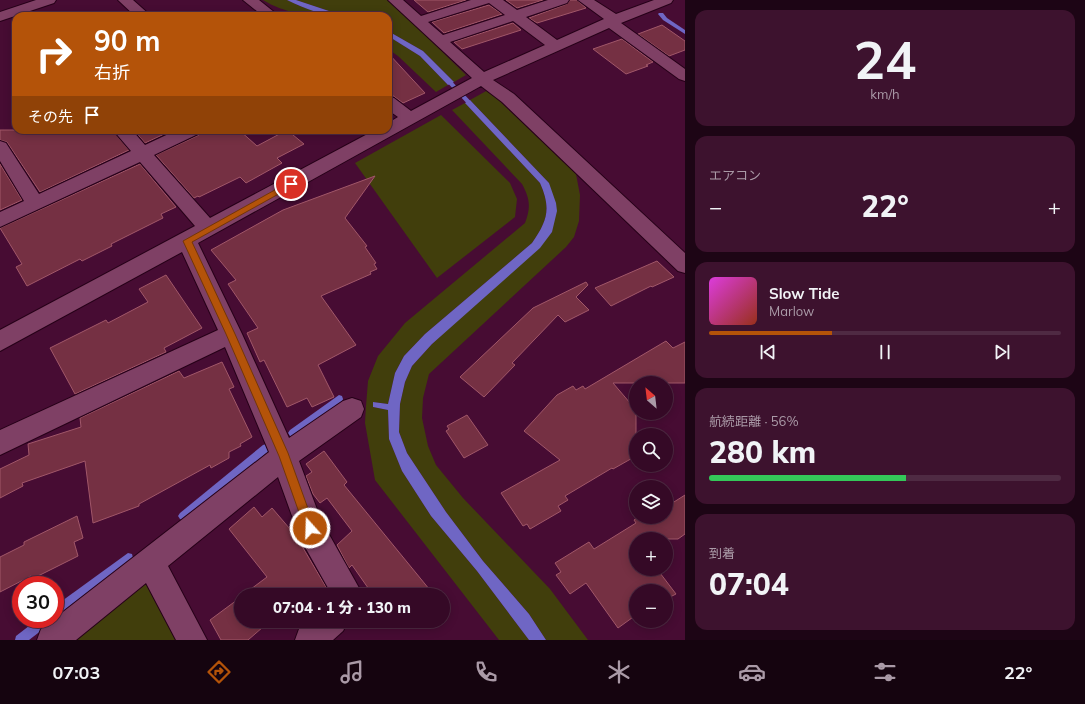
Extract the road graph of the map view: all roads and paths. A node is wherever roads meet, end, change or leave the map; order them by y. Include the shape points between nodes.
1 (6, 0) edge
2 (49, 0) edge
3 (125, 0) edge
4 (250, 0) edge
5 (485, 0) edge
6 (494, 0) edge
7 (562, 0) edge
8 (585, 0) edge
9 (666, 0) edge
10 (400, 1) edge
11 (16, 12) edge
12 (22, 12) edge
13 (139, 12) edge
14 (266, 12) edge
15 (12, 15) edge
16 (515, 16) junction
17 (0, 17) edge
18 (418, 21) junction
19 (613, 21) junction
20 (440, 41) junction
21 (556, 46) junction
22 (685, 76) edge
23 (482, 79) junction
24 (392, 105) edge
25 (410, 118) junction
26 (392, 128) edge
27 (125, 134) edge
28 (183, 134) edge
29 (381, 134) edge
30 (0, 146) edge
31 (142, 153) junction
32 (35, 203) junction
33 (0, 220) edge
34 (209, 229) junction
35 (187, 241) junction
36 (685, 265) edge
37 (231, 334) junction
38 (0, 341) edge
39 (352, 409) dead end
40 (0, 443) edge
41 (284, 456) junction
42 (151, 563) junction
43 (344, 588) edge
44 (325, 628) edge
45 (52, 640) edge
46 (192, 640) edge
47 (310, 640) edge

1 - 11 street
2 - 12 street
3 - 13 street
4 - 14 street
5 - 18 street
6 - 16 street
7 - 16 street
8 - 19 street
9 - 19 street
10 - 18 street
15 - 17 street
16 - 20 street
16 - 21 street
18 - 20 street
19 - 21 street
19 - 22 street
20 - 23 street
21 - 23 street
23 - 25 street
23 - 36 street via 508,98
24 - 25 street
25 - 26 street
27 - 31 street
28 - 31 street
29 - 34 street
30 - 32 street
31 - 32 street
31 - 34 street
32 - 33 street
34 - 35 street
35 - 37 street
35 - 38 street
37 - 40 street
37 - 41 street
39 - 41 street
41 - 42 street
41 - 43 street via 310,528
42 - 45 street
42 - 46 street
44 - 47 street

